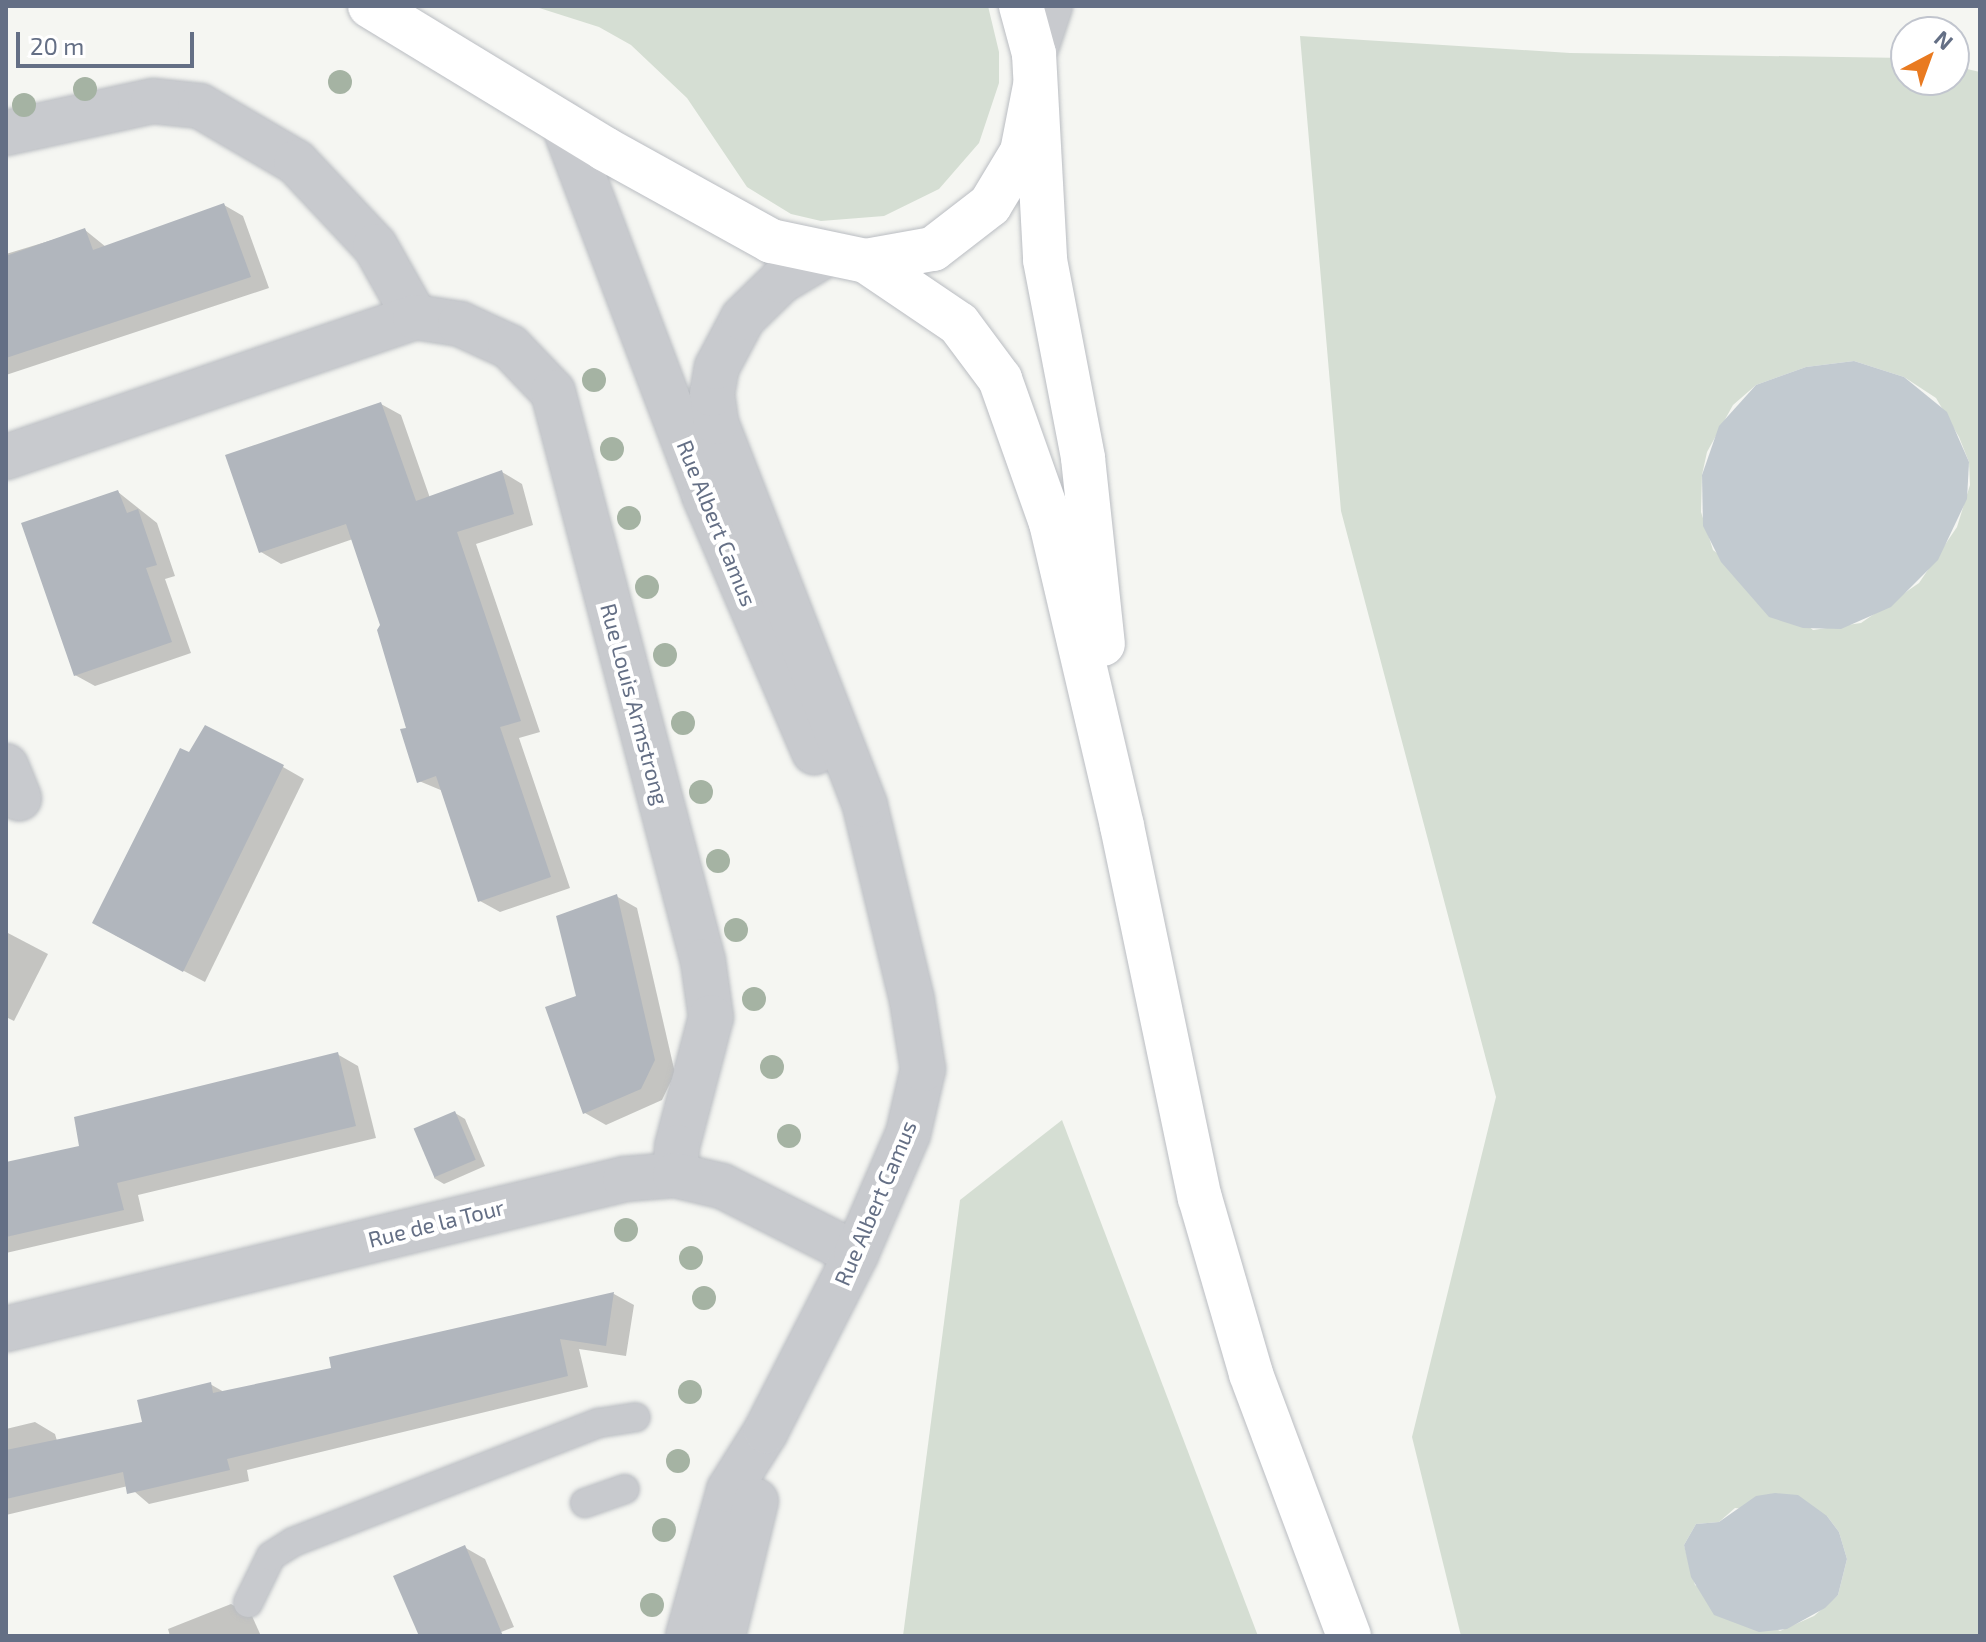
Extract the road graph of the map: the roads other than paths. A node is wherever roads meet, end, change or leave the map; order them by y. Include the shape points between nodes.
1 (370, 6) edge
2 (1021, 6) edge
3 (1050, 6) edge
4 (1034, 70) junction
5 (563, 123) junction
6 (6, 133) edge
7 (846, 258) junction
8 (415, 317) junction
9 (6, 457) edge
10 (1122, 826) junction
11 (892, 914) junction
12 (675, 1175) junction
13 (856, 1254) junction
14 (6, 1329) edge
15 (636, 1417) dead end
16 (766, 1431) junction
17 (625, 1489) dead end
18 (585, 1503) dead end
19 (248, 1603) dead end
20 (688, 1636) edge
21 (723, 1636) edge
22 (1349, 1636) edge

1 - 5 main road
2 - 4 main road
3 - 4 street
4 - 7 main road via 1022,152 990,205 933,249
4 - 10 main road via 1045,260 1083,458
5 - 7 main road via 771,241
5 - 11 street, Rue Albert Camus via 768,652 839,815
6 - 8 street via 153,101 200,106 296,162 375,246
7 - 10 main road via 959,324 1000,379 1051,523
7 - 11 street, Rue Albert Camus via 781,281 743,318 717,367 712,394 720,435 865,805
8 - 9 street, Rue Louis Armstrong
8 - 12 street, Rue Louis Armstrong via 460,324 510,347 553,392 705,975 711,1017 677,1147
10 - 22 main road via 1200,1198 1251,1374
11 - 13 street, Rue Albert Camus via 923,1069 908,1134
12 - 13 street, Rue de la Tour via 722,1186
12 - 14 street, Rue de la Tour via 625,1179 528,1200
13 - 16 street, Rue Albert Camus
15 - 19 lane via 599,1423 293,1542 271,1556
16 - 20 street, Rue Albert Camus via 729,1490
16 - 21 street, Rue Albert Camus via 757,1496
17 - 18 lane

